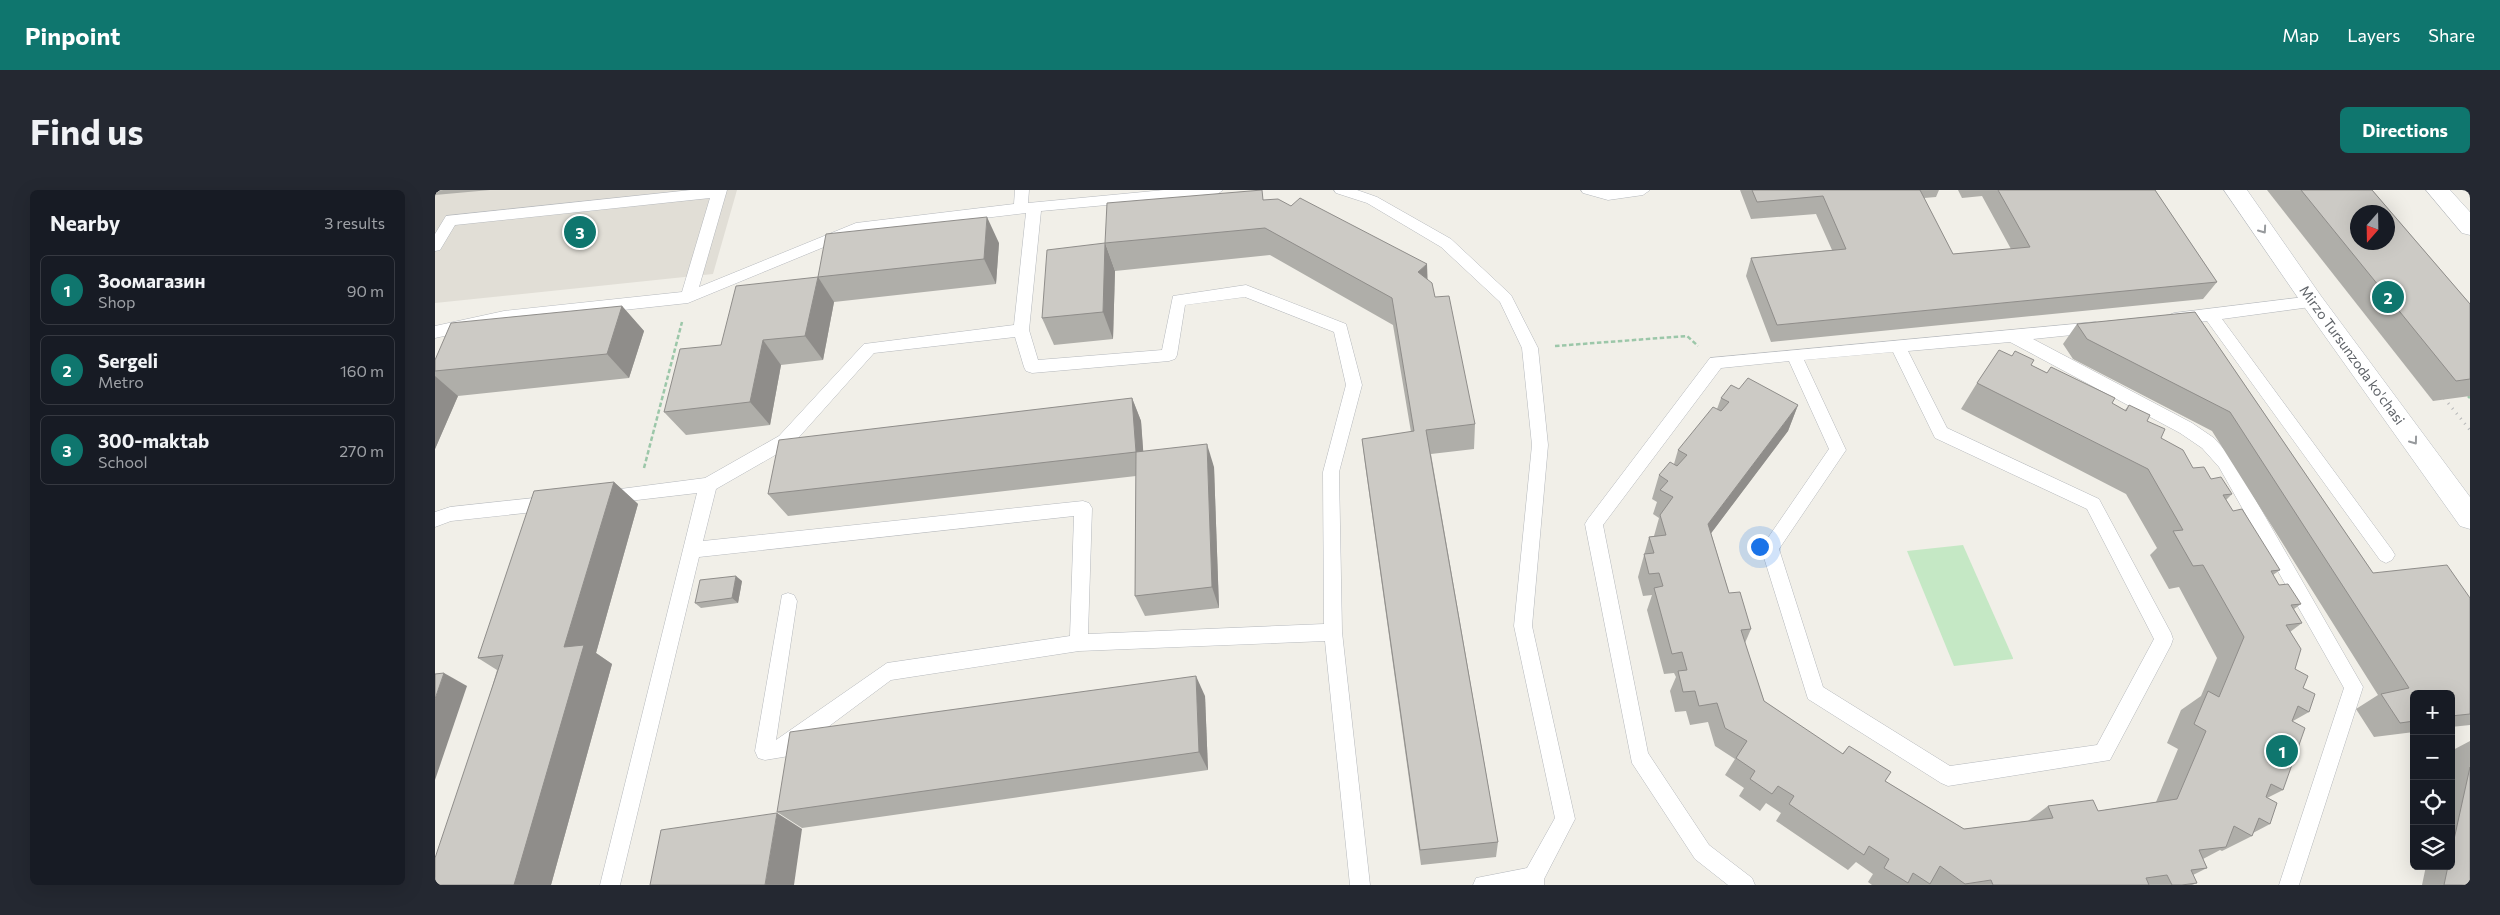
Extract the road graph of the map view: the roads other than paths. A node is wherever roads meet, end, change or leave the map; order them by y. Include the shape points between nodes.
1 (1022, 190) edge
2 (1216, 190) edge
3 (1341, 190) edge
4 (1588, 190) edge
5 (1643, 190) edge
6 (2235, 190) edge
7 (2437, 190) edge
8 (720, 191) edge
9 (1027, 208) junction
10 (2470, 227) edge
11 (435, 246) edge
12 (688, 297) junction
13 (2313, 302) junction
14 (2211, 315) junction
15 (2161, 320) edge
16 (2112, 326) edge
17 (1021, 330) junction
18 (435, 332) edge
19 (2013, 336) junction
20 (1897, 345) junction
21 (1794, 355) junction
22 (708, 486) junction
23 (589, 499) edge
24 (569, 501) edge
25 (2470, 518) edge
26 (435, 520) edge
27 (693, 550) junction
28 (2386, 554) dead end
29 (788, 601) dead end
30 (1333, 632) junction
31 (1079, 644) junction
32 (1534, 881) edge
33 (610, 885) edge
34 (1360, 885) edge
35 (1483, 885) edge
36 (1745, 885) edge
37 (2289, 885) edge

1 - 9 lane
2 - 9 lane
3 - 32 lane via 1372,200 1446,242 1506,299 1530,348 1540,446 1523,626 1565,819
4 - 5 lane via 1609,195
6 -> 13 main road, Mirzo Tursunzoda ko'chasi
7 - 10 main road
8 - 11 lane via 451,220
8 - 12 lane
9 - 12 lane via 856,228
9 - 17 lane
12 - 18 lane via 504,317
13 - 14 lane
13 -> 25 main road, Mirzo Tursunzoda ko'chasi
14 - 15 lane
14 - 28 lane
16 - 19 lane
17 - 22 lane via 870,348 785,441
17 - 30 lane via 1032,367 1169,355 1178,300 1246,291 1341,328 1354,384 1331,472
19 - 20 lane
19 - 37 lane via 2186,428 2208,443 2225,462 2354,688
20 - 21 lane
20 - 21 lane via 1941,433 2093,504 2164,639 2103,753 1948,776 1815,693 1770,548 1838,450
21 - 36 lane via 1716,362 1594,524 1639,756 1701,852
22 - 23 lane
22 - 27 lane
24 - 26 lane via 450,514
27 - 31 lane via 1083,508
27 - 33 lane
29 - 31 lane via 765,751 782,749 887,672
30 - 31 lane
30 - 34 lane
32 - 35 lane

